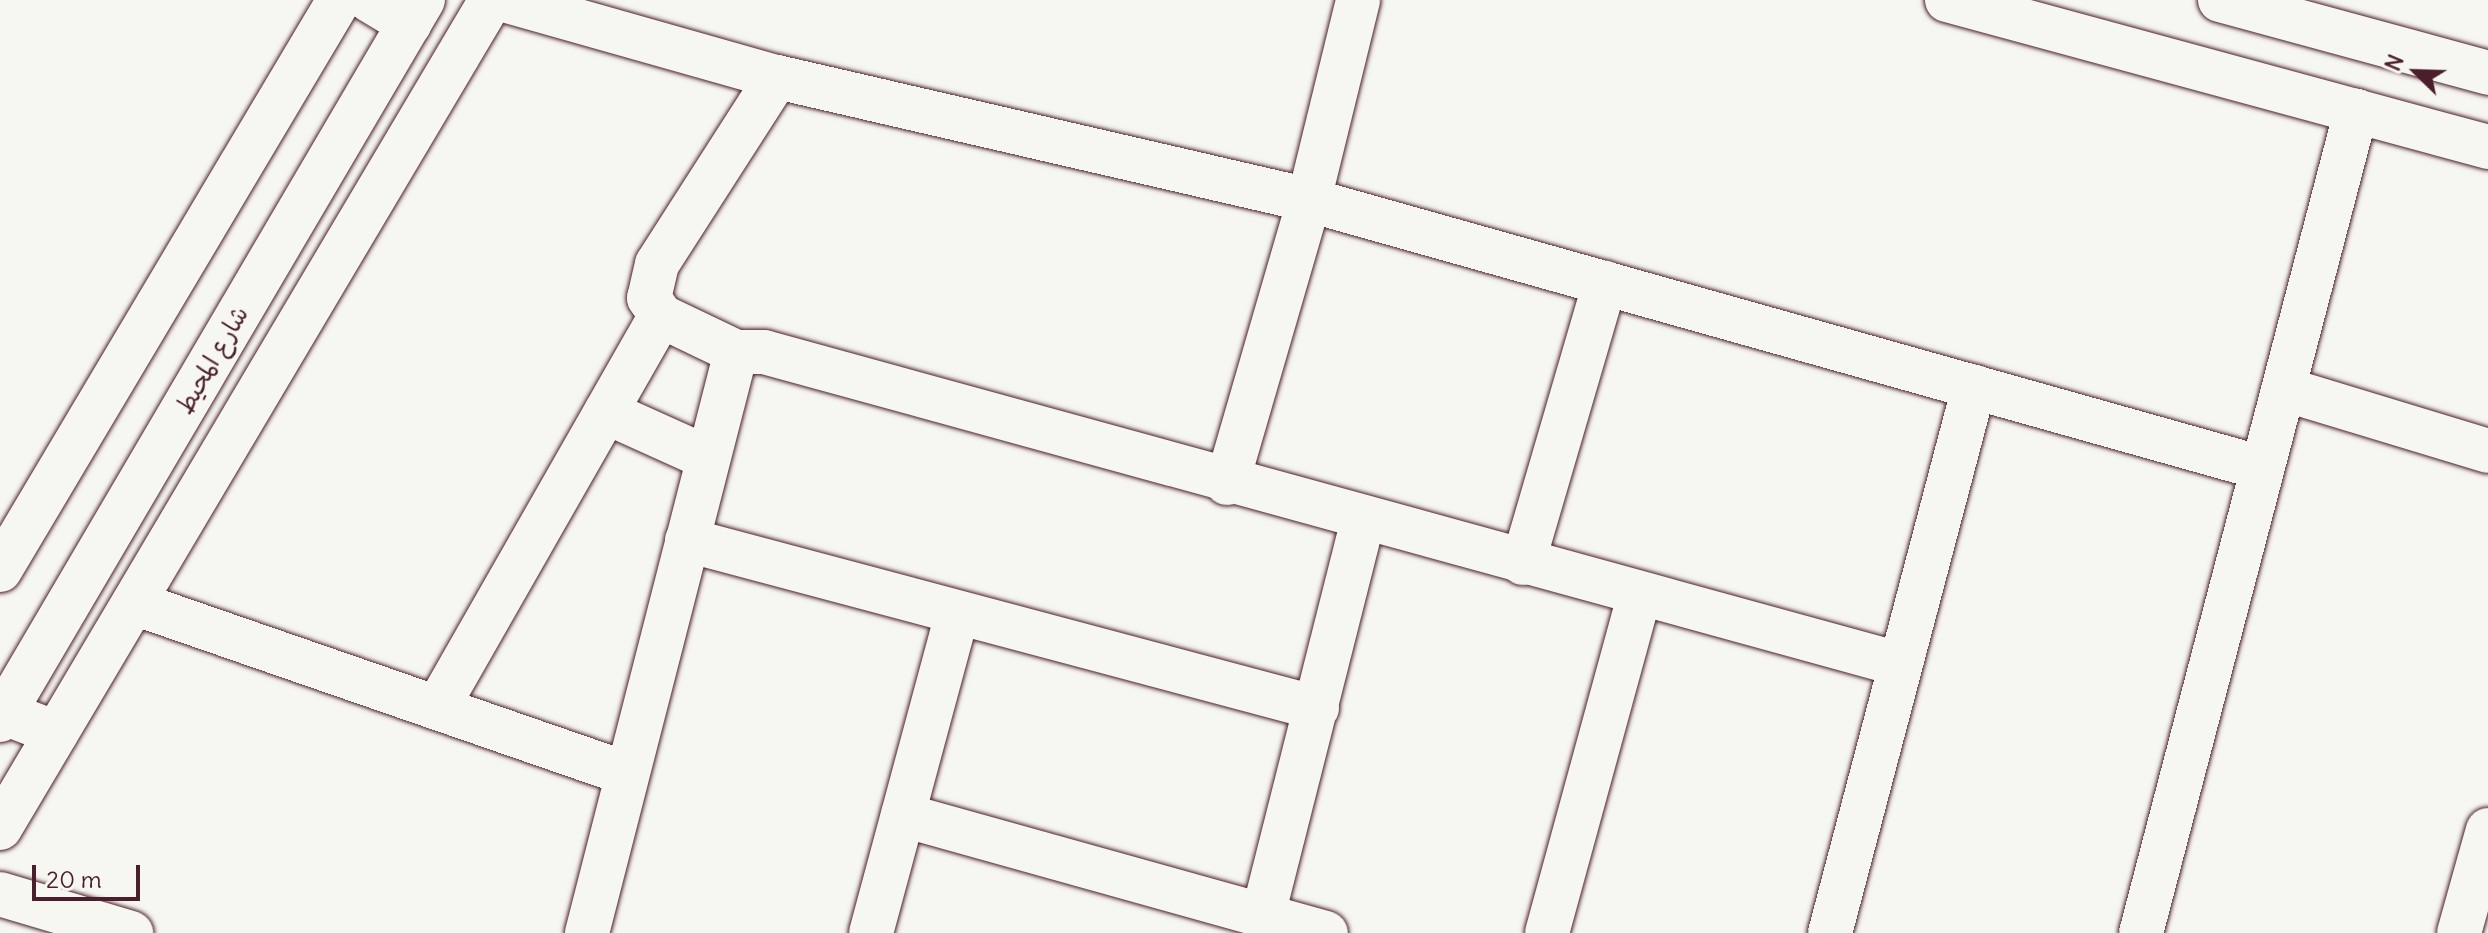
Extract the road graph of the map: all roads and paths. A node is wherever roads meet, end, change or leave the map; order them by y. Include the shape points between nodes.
1 (339, 0) edge
2 (369, 0) edge
3 (491, 0) edge
4 (504, 0) edge
5 (1358, 0) edge
6 (1947, 0) edge
7 (2220, 0) edge
8 (416, 12) edge
9 (2488, 73) edge
10 (777, 77) junction
11 (2356, 111) junction
12 (2488, 147) edge
13 (1309, 200) junction
14 (1605, 283) junction
15 (661, 316) junction
16 (736, 352) junction
17 (1974, 387) junction
18 (2284, 389) junction
19 (606, 412) junction
20 (2488, 451) edge
21 (708, 458) junction
22 (2262, 468) junction
23 (1227, 483) junction
24 (1363, 520) junction
25 (687, 540) junction
26 (1523, 563) junction
27 (0, 570) edge
28 (1640, 594) junction
29 (134, 603) junction
30 (957, 614) junction
31 (1899, 664) junction
32 (437, 708) junction
33 (1317, 708) junction
34 (2, 717) edge
35 (56, 733) junction
36 (625, 773) junction
37 (903, 815) junction
38 (0, 828) edge
39 (2488, 830) edge
40 (0, 894) edge
41 (1263, 915) junction
42 (131, 933) edge
43 (587, 933) edge
44 (871, 933) edge
45 (1326, 933) edge
46 (1547, 933) edge
47 (1830, 933) edge
48 (2141, 933) edge
49 (2459, 933) edge

1 - 27 street
2 - 8 street
3 - 29 street
4 - 10 street
5 - 13 street
6 - 11 street
7 - 9 street
8 - 34 street, شارع المحيط
10 - 13 street
10 - 15 street via 657,264 649,298
11 - 12 street
11 - 18 street
13 - 14 street
13 - 23 street
14 - 17 street
14 - 26 street
15 - 16 street
15 - 19 street
16 - 21 street
16 - 23 street via 764,352
17 - 22 street
17 - 31 street
18 - 20 street
18 - 22 street
19 - 21 street
19 - 32 street
21 - 25 street
22 - 48 street
23 - 24 street
24 - 26 street
24 - 33 street
25 - 30 street
25 - 36 street
26 - 28 street
28 - 31 street
28 - 46 street
29 - 32 street
29 - 35 street
30 - 33 street
30 - 37 street
31 - 47 street
32 - 36 street
33 - 41 street
34 - 35 street
35 - 38 street
36 - 43 street
37 - 41 street
37 - 44 street
39 - 49 street
40 - 42 street
41 - 45 street

